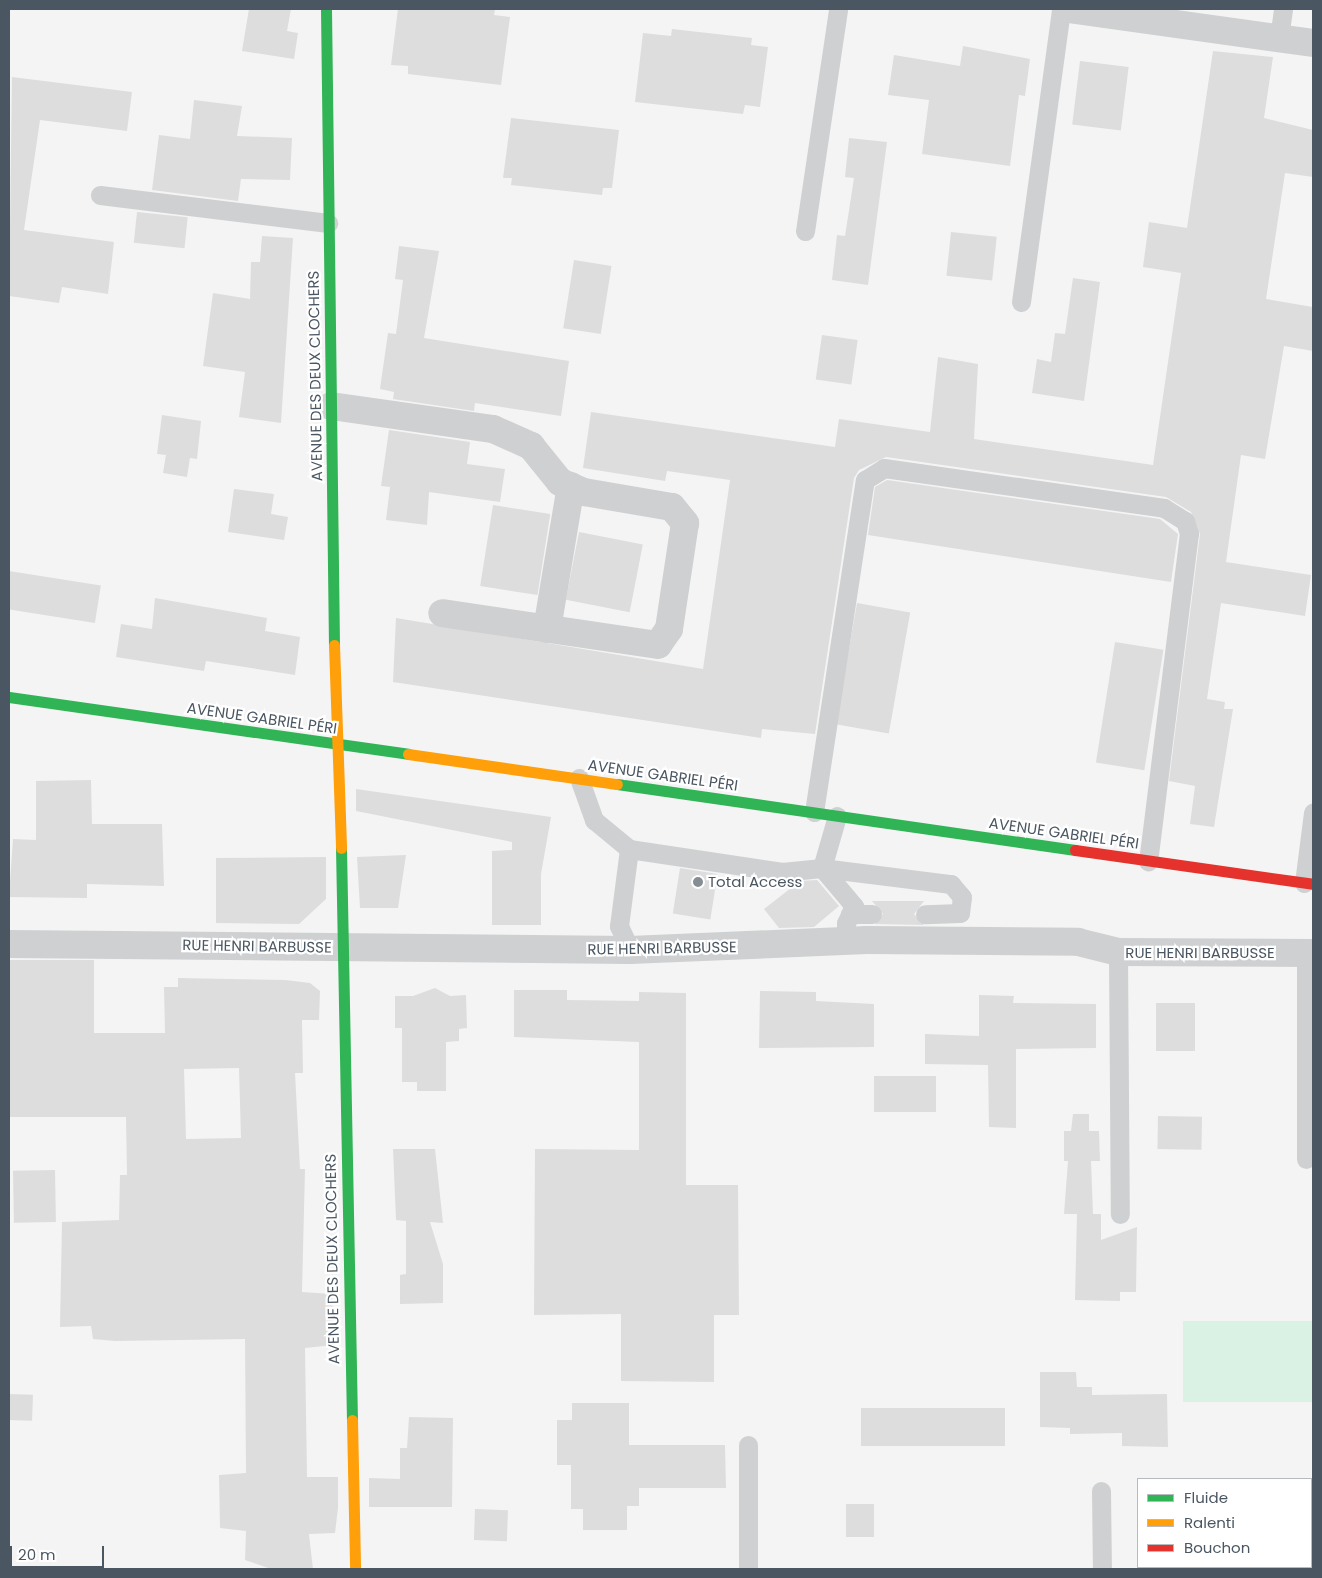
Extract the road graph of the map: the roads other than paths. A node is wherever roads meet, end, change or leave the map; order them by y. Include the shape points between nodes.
1 (326, 9) edge
2 (838, 9) edge
3 (1061, 9) edge
4 (1068, 9) edge
5 (1283, 9) edge
6 (1141, 14) edge
7 (1279, 38) junction
8 (1313, 43) edge
9 (100, 195) dead end
10 (328, 223) junction
11 (805, 231) dead end
12 (1021, 302) dead end
13 (331, 406) junction
14 (570, 486) junction
15 (442, 613) dead end
16 (547, 629) junction
17 (9, 697) edge
18 (339, 744) junction
19 (579, 778) junction
20 (814, 812) junction
21 (1313, 813) edge
22 (837, 816) junction
23 (629, 849) junction
24 (1148, 861) junction
25 (822, 868) junction
26 (1309, 884) edge
27 (850, 914) junction
28 (872, 914) dead end
29 (924, 914) dead end
30 (9, 944) edge
31 (846, 944) junction
32 (340, 947) junction
33 (630, 950) junction
34 (1118, 952) junction
35 (1310, 953) edge
36 (1306, 1158) dead end
37 (1120, 1214) dead end
38 (748, 1445) dead end
39 (1101, 1491) dead end
40 (355, 1569) edge
41 (748, 1569) edge
42 (1102, 1569) edge

1 - 10 street, AVENUE DES DEUX CLOCHERS
2 - 11 lane
3 - 12 lane
4 - 6 street
5 - 7 lane
6 - 7 street
7 - 8 street
9 - 10 lane
10 - 13 street, AVENUE DES DEUX CLOCHERS
13 - 14 street via 493,429 531,446 560,482
13 - 18 street, AVENUE DES DEUX CLOCHERS via 334,668
14 - 16 street
14 - 16 street via 672,507 685,523 669,629 658,645
15 - 16 street
17 - 18 street, AVENUE GABRIEL PÉRI
18 - 19 street, AVENUE GABRIEL PÉRI
18 - 32 street, AVENUE DES DEUX CLOCHERS
19 - 20 street, AVENUE GABRIEL PÉRI
19 - 23 lane via 594,820
20 - 22 street, AVENUE GABRIEL PÉRI
20 - 24 lane via 865,480 884,468 1164,508 1185,522 1189,533
21 - 26 lane
22 - 24 street, AVENUE GABRIEL PÉRI
22 - 25 lane
23 - 25 lane via 782,872
23 - 33 lane via 619,926
24 - 26 street, AVENUE GABRIEL PÉRI
25 - 27 lane via 854,906
25 - 29 lane via 951,884 962,897 960,913
27 - 28 lane
27 - 31 lane
30 - 32 street, RUE HENRI BARBUSSE
31 - 33 street, RUE HENRI BARBUSSE
31 - 34 street, RUE HENRI BARBUSSE via 1078,942
32 - 33 street, RUE HENRI BARBUSSE
32 - 40 street, AVENUE DES DEUX CLOCHERS
34 - 35 street, RUE HENRI BARBUSSE
34 - 37 lane
35 - 36 lane
38 - 41 lane
39 - 42 lane

